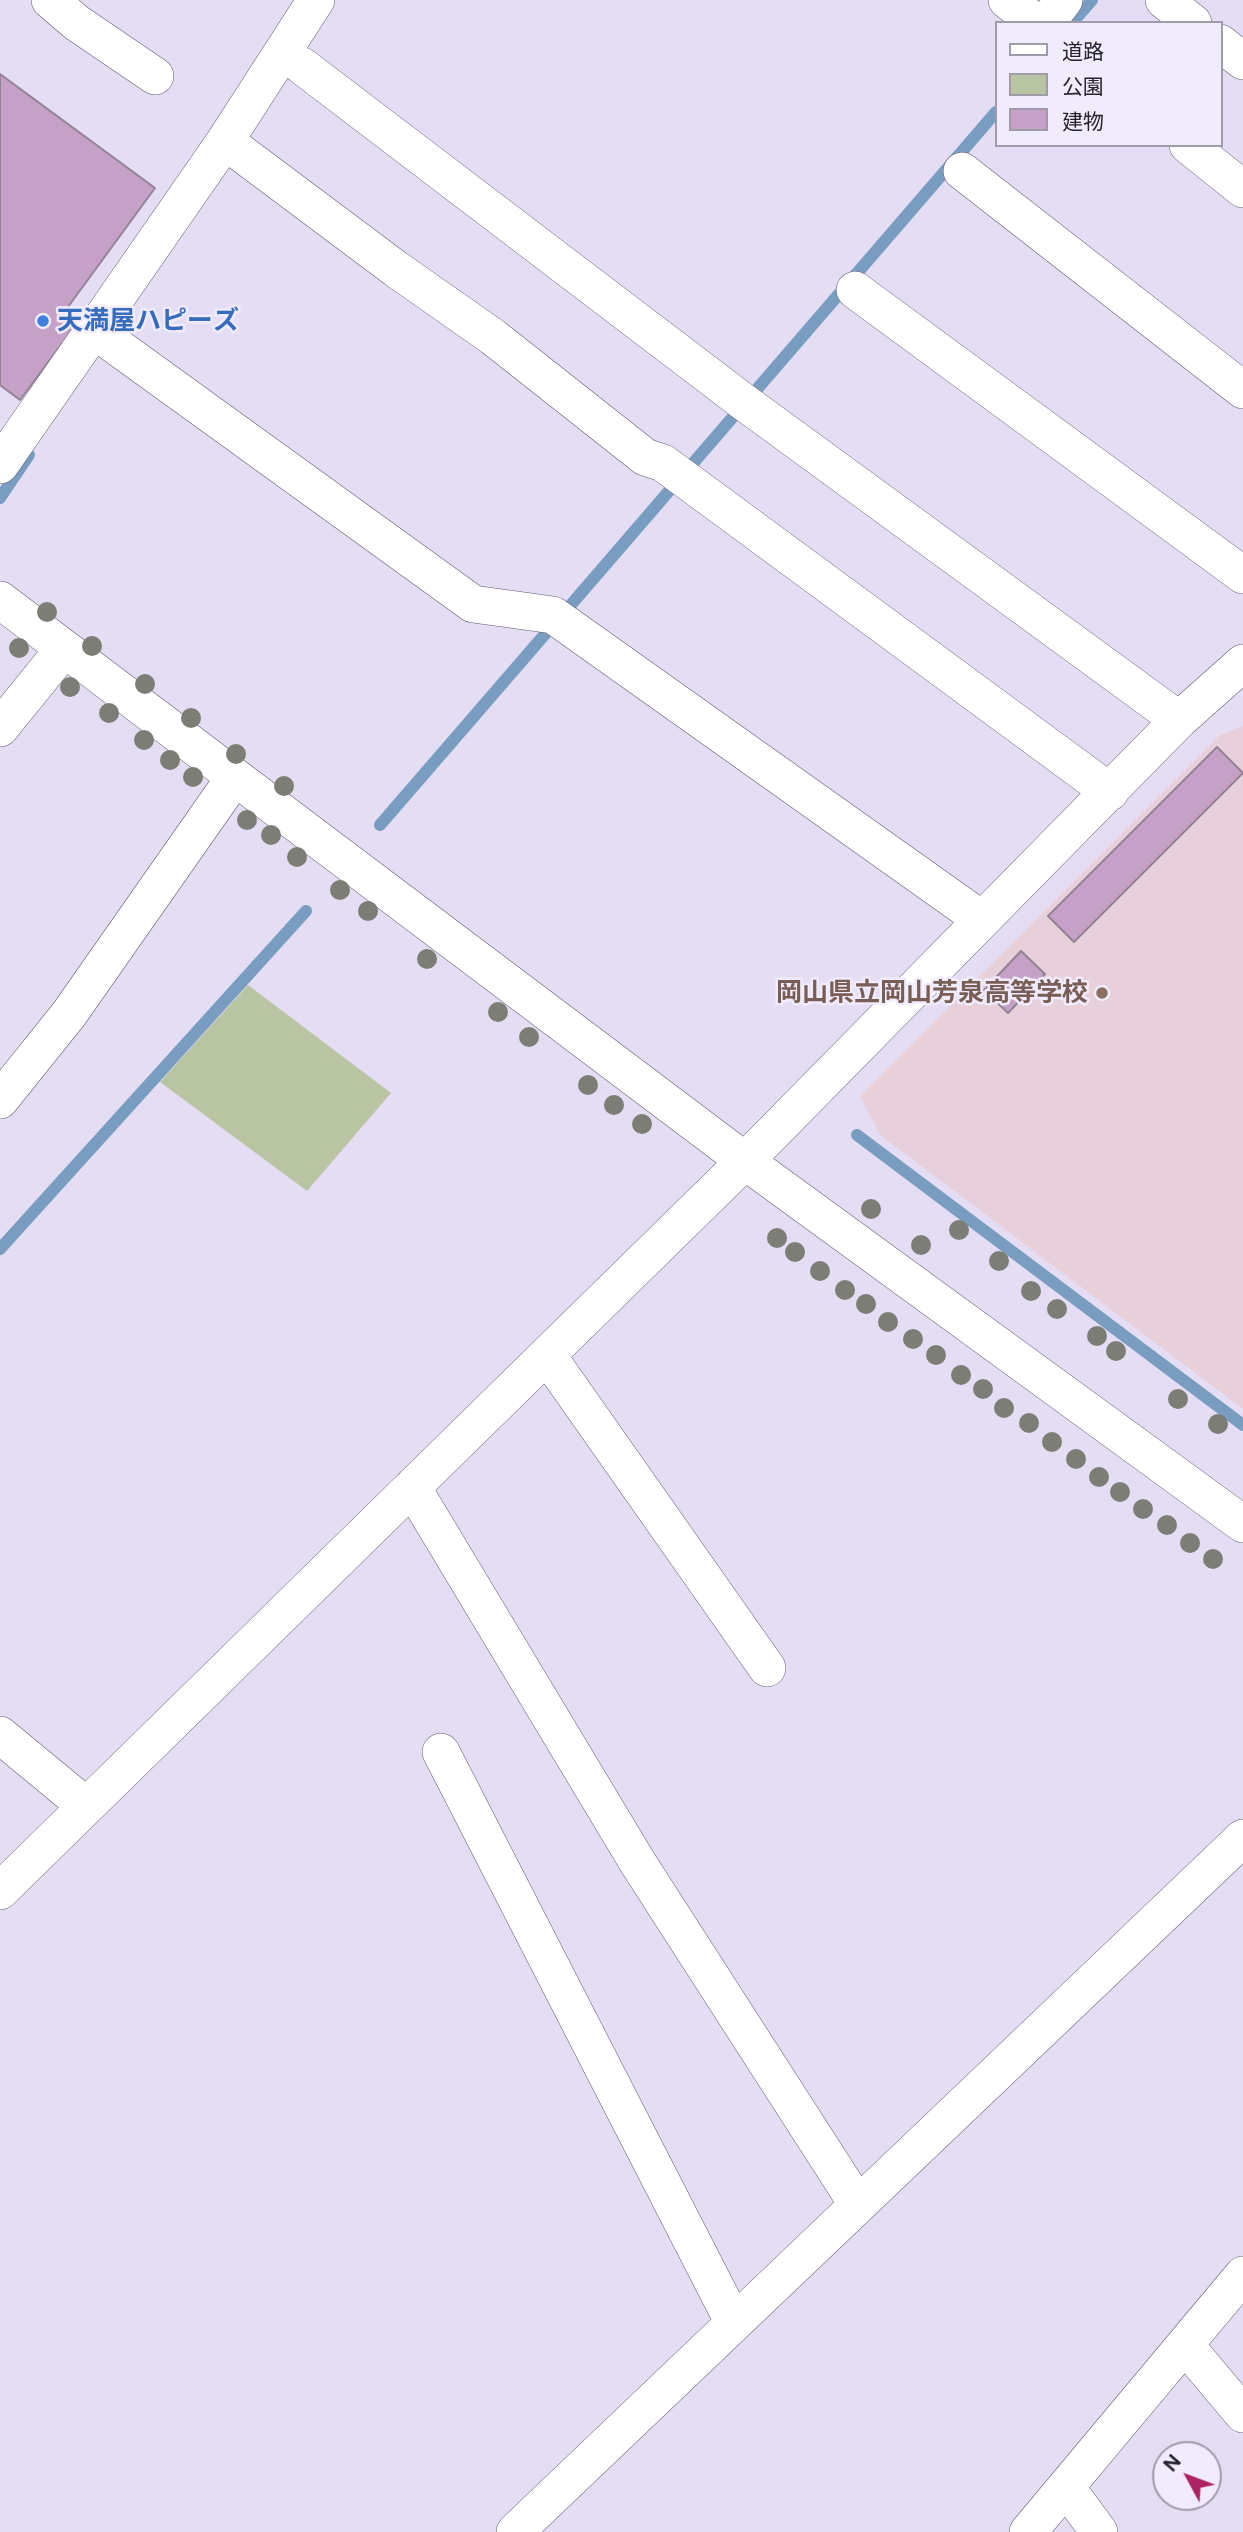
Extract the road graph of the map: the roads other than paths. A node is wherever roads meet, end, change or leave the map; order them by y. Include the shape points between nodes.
1 (50, 0) edge
2 (316, 0) edge
3 (1007, 0) edge
4 (1064, 0) edge
5 (1164, 0) edge
6 (1033, 21) edge
7 (1048, 21) edge
8 (1191, 21) edge
9 (1222, 45) edge
10 (1243, 61) edge
11 (302, 66) dead end
12 (155, 76) dead end
13 (232, 146) junction
14 (1190, 147) edge
15 (962, 171) dead end
16 (1243, 189) edge
17 (855, 290) dead end
18 (102, 336) junction
19 (1243, 390) edge
20 (0, 465) edge
21 (1243, 575) edge
22 (0, 600) edge
23 (64, 649) junction
24 (1243, 663) edge
25 (1179, 720) junction
26 (0, 728) edge
27 (235, 777) junction
28 (1110, 792) junction
29 (981, 919) junction
30 (0, 1100) edge
31 (745, 1161) junction
32 (547, 1355) junction
33 (412, 1487) junction
34 (1243, 1524) edge
35 (767, 1668) dead end
36 (0, 1735) edge
37 (441, 1752) dead end
38 (86, 1806) junction
39 (1243, 1838) edge
40 (0, 1891) edge
41 (858, 2205) junction
42 (1243, 2275) edge
43 (734, 2323) junction
44 (1185, 2345) junction
45 (1243, 2414) edge
46 (1066, 2487) junction
47 (515, 2532) edge
48 (1028, 2532) edge
49 (1099, 2532) edge

1 - 12 street
2 - 13 street
3 - 6 street
4 - 7 street
5 - 8 street
9 - 10 street
11 - 25 street via 746,403
13 - 18 street
13 - 28 street via 493,337 645,457 663,463
14 - 16 street
15 - 19 street
17 - 21 street
18 - 20 street
18 - 29 street via 473,604 553,615
22 - 23 street
23 - 26 street
23 - 27 street
24 - 25 street
25 - 28 street
27 - 30 street via 69,1014
27 - 31 street
28 - 29 street
29 - 31 street
31 - 32 street
31 - 34 street
32 - 33 street
32 - 35 street
33 - 38 street
33 - 41 street via 638,1863
36 - 38 street
37 - 43 street
38 - 40 street
39 - 41 street
41 - 43 street
42 - 44 street
43 - 47 street
44 - 45 street
44 - 46 street
46 - 48 street
46 - 49 street

